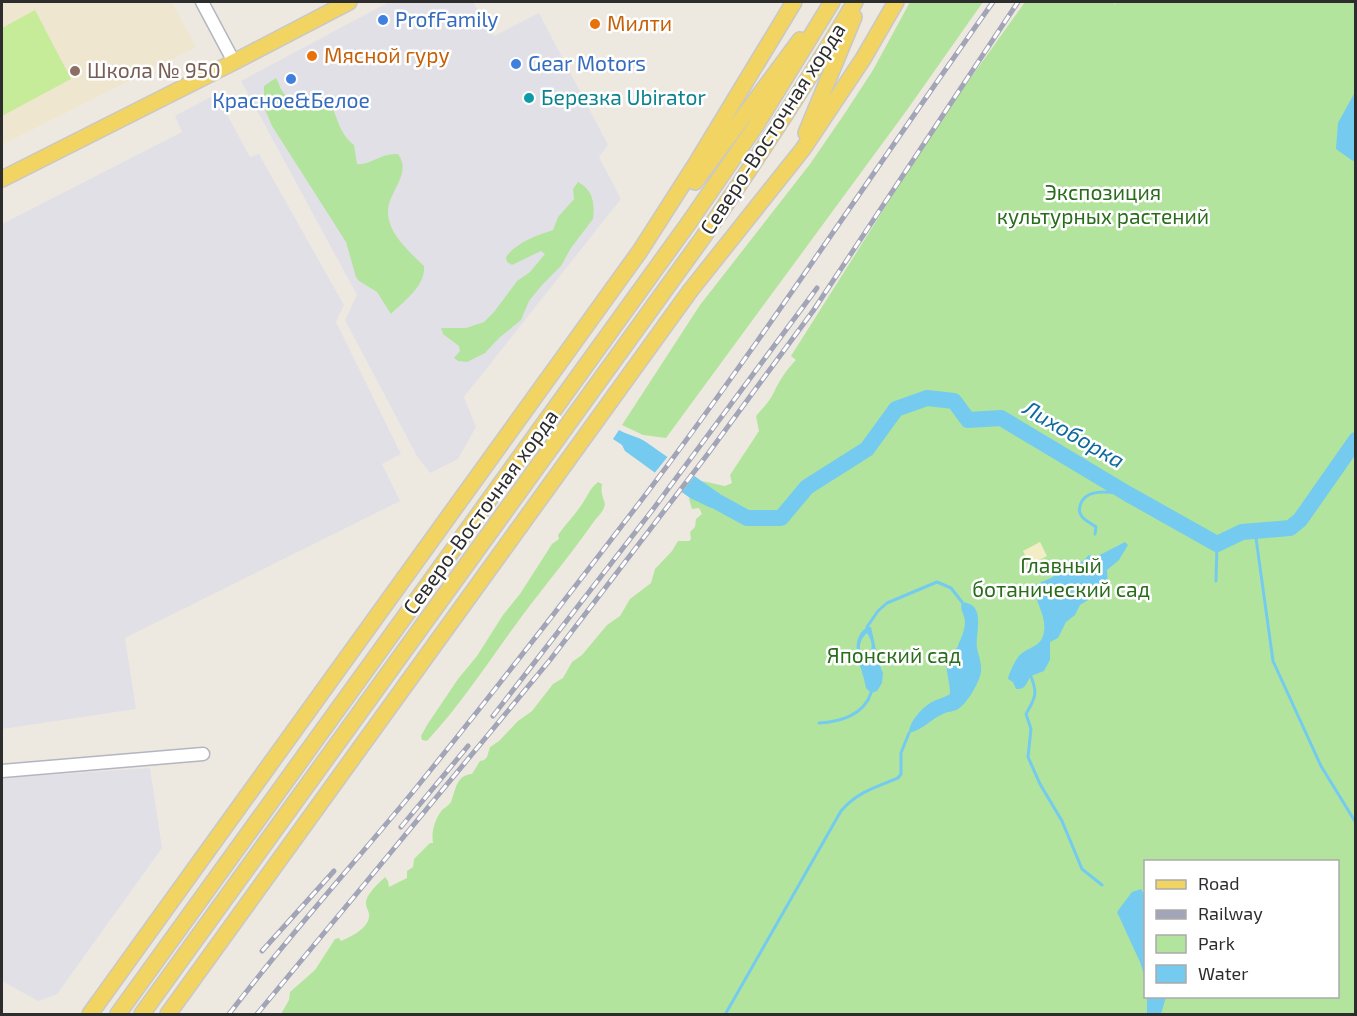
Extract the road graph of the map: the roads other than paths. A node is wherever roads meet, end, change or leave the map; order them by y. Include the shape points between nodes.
1 (202, 2) edge
2 (349, 2) edge
3 (794, 2) edge
4 (831, 2) edge
5 (855, 2) edge
6 (860, 2) edge
7 (896, 2) edge
8 (234, 62) junction
9 (2, 180) edge
10 (776, 185) junction
11 (640, 251) junction
12 (203, 754) dead end
13 (2, 771) edge
14 (91, 1014) edge
15 (118, 1014) edge
16 (141, 1014) edge
17 (168, 1014) edge

1 - 8 street
2 - 8 main road
3 - 11 main road
4 - 11 main road
4 - 15 main road, Северо-Восточная хорда via 755,127 688,224
5 - 16 main road, Северо-Восточная хорда via 704,236
6 - 10 main road via 809,127
7 - 10 main road via 829,112
8 - 9 main road
10 - 17 main road via 690,291
11 - 14 main road
12 - 13 street

